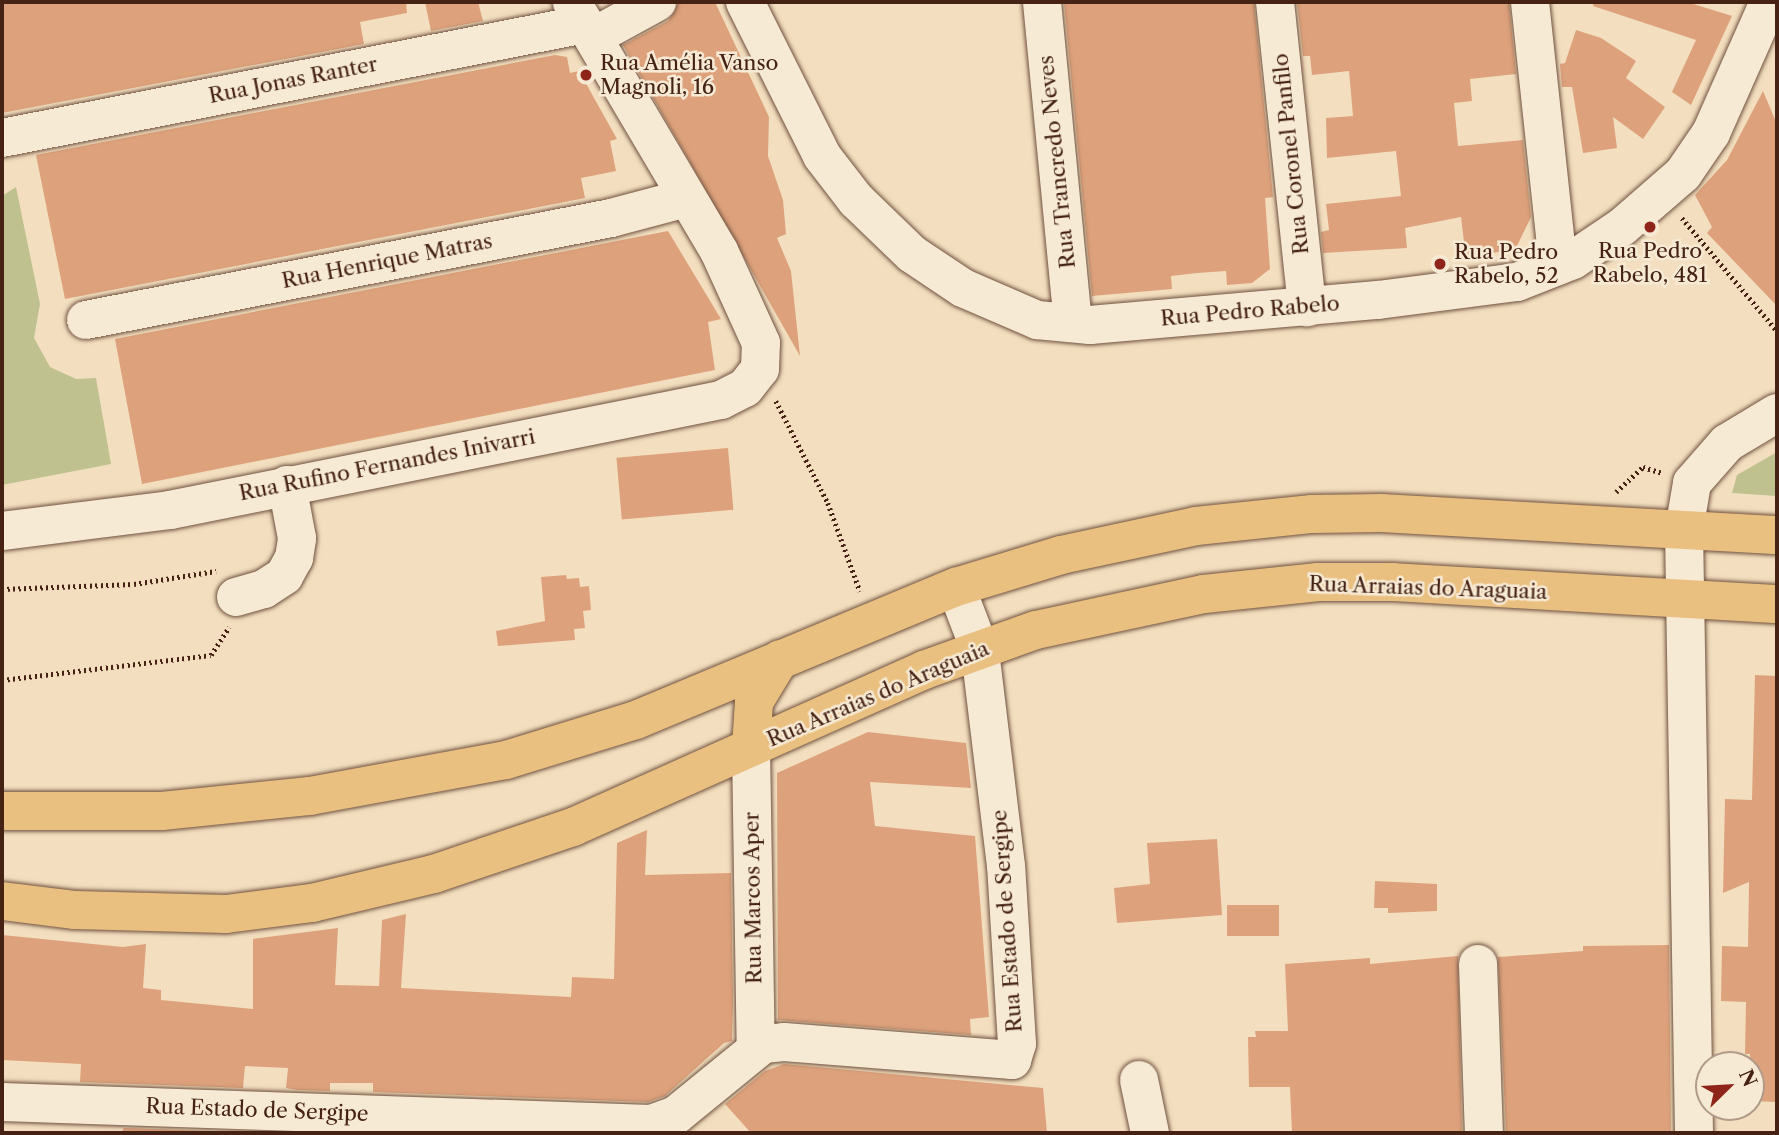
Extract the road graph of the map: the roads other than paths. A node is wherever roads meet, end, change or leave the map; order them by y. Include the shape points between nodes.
1 (657, 2) edge
2 (745, 2) edge
3 (1042, 2) edge
4 (1275, 2) edge
5 (1530, 2) edge
6 (1769, 2) edge
7 (583, 21) edge
8 (2, 138) edge
9 (686, 198) junction
10 (1558, 266) junction
11 (1307, 307) junction
12 (86, 320) dead end
13 (1073, 323) junction
14 (1777, 413) edge
15 (287, 485) junction
16 (1684, 530) junction
17 (2, 531) edge
18 (1777, 535) edge
19 (956, 587) junction
20 (236, 597) road end
21 (1682, 598) junction
22 (1777, 604) edge
23 (980, 650) junction
24 (780, 659) junction
25 (751, 747) junction
26 (2, 811) edge
27 (2, 901) edge
28 (1478, 964) dead end
29 (756, 1049) junction
30 (1139, 1080) dead end
31 (2, 1102) edge
32 (1150, 1133) edge
33 (1484, 1133) edge
34 (1695, 1133) edge

1 - 7 street, Rua Jonas Ranter
2 - 13 street, Rua Pedro Rabelo via 822,156 856,200 912,254 963,288 1037,320
3 - 13 street, Rua Trancredo Neves
4 - 11 street, Rua Coronel Panfilo
5 - 10 street
6 - 10 street, Rua Pedro Rabelo via 1711,133 1683,174 1622,226
7 - 8 street, Rua Jonas Ranter
7 - 9 street
9 - 12 street, Rua Henrique Matras via 611,218
9 - 15 street, Rua Rufino Fernandes Inivarri via 719,251 761,342 760,369 745,388 721,400
10 - 11 street, Rua Pedro Rabelo via 1517,282
11 - 13 street, Rua Pedro Rabelo
14 - 16 street via 1727,443 1692,483
15 - 17 street, Rua Rufino Fernandes Inivarri via 170,510
15 - 20 street via 297,538 294,558 284,576 264,589
16 - 18 main road
16 - 19 main road via 1382,513 1312,514 1183,528 1061,555
16 - 21 street
19 - 23 street, Rua Estado de Sergipe
19 - 24 main road
21 - 22 main road, Rua Arraias do Araguaia
21 - 23 main road, Rua Arraias do Araguaia via 1318,582 1204,594 1036,629
21 - 34 street
23 - 25 main road, Rua Arraias do Araguaia
23 - 29 street, Rua Estado de Sergipe via 1006,866 1014,1057 990,1060 784,1042
24 - 25 main road via 754,702
24 - 26 main road via 636,720 506,760 310,796 162,811
25 - 27 main road, Rua Arraias do Araguaia via 573,827 434,874 312,903 226,914 75,910
25 - 29 street, Rua Marcos Aper
28 - 33 street
29 - 31 street, Rua Estado de Sergipe via 676,1115 651,1124
30 - 32 street

